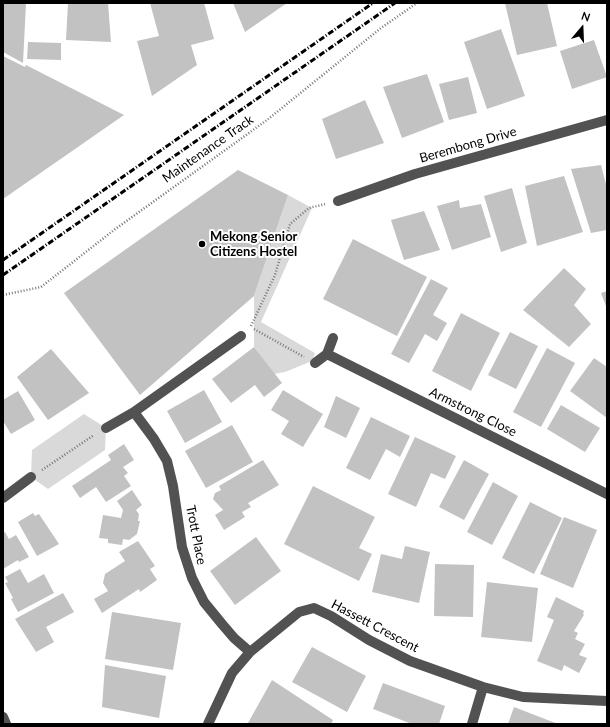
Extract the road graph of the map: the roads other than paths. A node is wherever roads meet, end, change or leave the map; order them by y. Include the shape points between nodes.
1 (607, 120) edge
2 (338, 201) dead end
3 (240, 336) dead end
4 (333, 338) dead end
5 (327, 354) junction
6 (315, 363) road end
7 (134, 412) junction
8 (106, 428) road end
9 (31, 477) road end
10 (607, 494) edge
11 (3, 498) edge
12 (250, 652) junction
13 (483, 686) junction
14 (607, 701) edge
15 (3, 717) edge
16 (6, 724) edge
17 (208, 724) edge
18 (472, 724) edge

1 - 2 street, Berembong Drive via 414,174
3 - 7 street
4 - 5 street
5 - 6 street
5 - 10 street, Armstrong Close
7 - 8 street
7 - 12 street, Trott Place via 167,461 174,486 182,547 192,578 204,602 234,638
9 - 11 street
12 - 13 street, Hassett Crescent via 299,612 314,608 410,661
12 - 17 street, Hassett Crescent via 232,673
13 - 14 street, Hassett Crescent via 524,697
13 - 18 street
15 - 16 street

